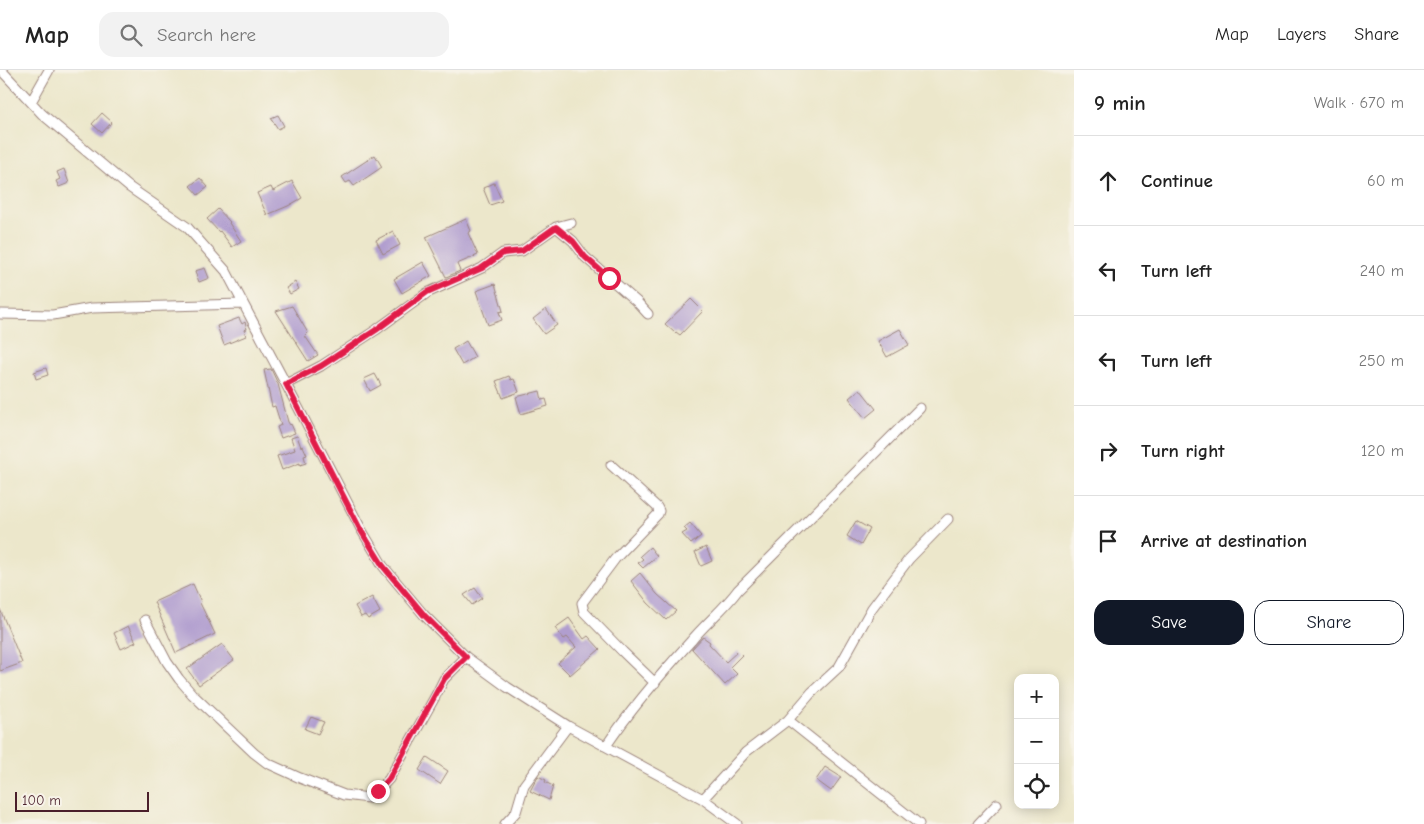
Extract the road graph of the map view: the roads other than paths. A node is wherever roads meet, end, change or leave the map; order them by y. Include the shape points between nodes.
1 (1, 70) edge
2 (49, 70) edge
3 (31, 102) junction
4 (571, 223) dead end
5 (556, 227) junction
6 (243, 304) junction
7 (0, 314) edge
8 (648, 314) dead end
9 (286, 384) junction
10 (920, 408) dead end
11 (611, 465) dead end
12 (948, 519) dead end
13 (145, 620) dead end
14 (466, 657) junction
15 (655, 682) junction
16 (788, 720) junction
17 (568, 726) junction
18 (606, 746) junction
19 (702, 799) junction
20 (997, 804) dead end
21 (505, 824) edge
22 (737, 824) edge
23 (919, 824) edge
24 (978, 824) edge

1 - 3 street
2 - 3 street
3 - 6 street via 129,187 187,227 226,271
4 - 5 street
5 - 8 street
5 - 9 street via 522,251 503,253 482,268 427,292 321,366
6 - 7 street via 92,308 52,315
6 - 9 street
9 - 14 street via 360,529 383,566 424,615
10 - 15 street via 738,590
11 - 15 street via 659,511 616,559 582,603 582,608
12 - 16 street via 909,559 872,608 839,667
13 - 14 street via 167,662 192,694 254,753 284,771 344,795 358,797 369,798 389,779 444,679
14 - 17 street
15 - 18 street
16 - 19 street via 746,752
16 - 23 street
17 - 18 street
17 - 21 street via 524,786 516,812
18 - 19 street
19 - 22 street
20 - 24 street

